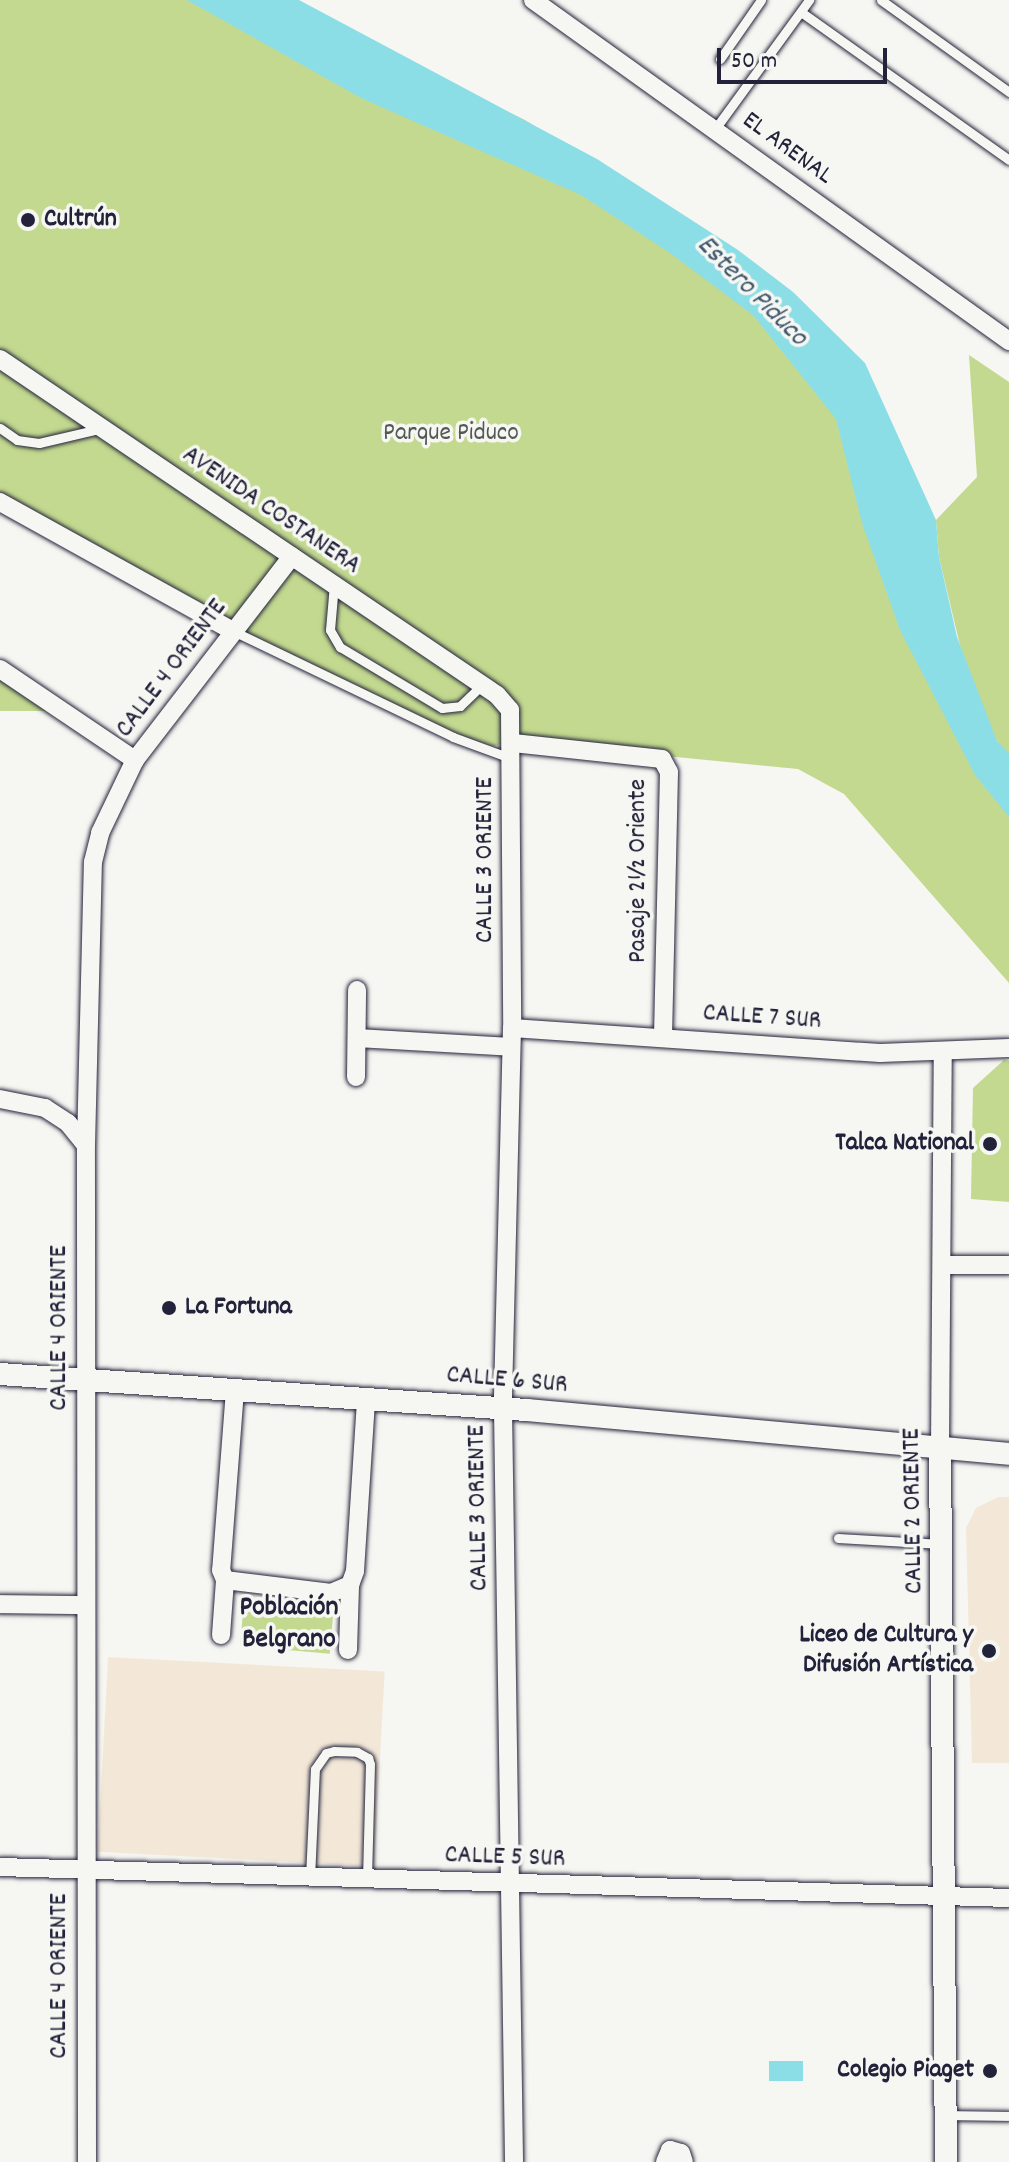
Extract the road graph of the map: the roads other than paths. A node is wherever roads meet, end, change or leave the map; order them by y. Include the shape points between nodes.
1 (533, 0) edge
2 (761, 0) edge
3 (809, 0) edge
4 (881, 0) edge
5 (801, 12) junction
6 (720, 59) dead end
7 (1009, 92) edge
8 (715, 129) junction
9 (1009, 160) edge
10 (1009, 341) edge
11 (0, 359) edge
12 (0, 428) edge
13 (103, 428) junction
14 (0, 502) edge
15 (292, 556) junction
16 (334, 584) junction
17 (233, 631) junction
18 (0, 669) edge
19 (482, 685) junction
20 (510, 710) joint
21 (513, 751) junction
22 (135, 760) junction
23 (357, 990) dead end
24 (663, 1037) junction
25 (357, 1038) junction
26 (511, 1038) junction
27 (1009, 1048) edge
28 (943, 1052) junction
29 (356, 1077) dead end
30 (0, 1099) edge
31 (86, 1145) junction
32 (943, 1265) junction
33 (1009, 1265) edge
34 (0, 1374) edge
35 (86, 1380) junction
36 (235, 1390) junction
37 (366, 1399) junction
38 (503, 1409) junction
39 (940, 1448) junction
40 (1009, 1454) edge
41 (838, 1538) dead end
42 (942, 1544) junction
43 (225, 1580) junction
44 (350, 1585) junction
45 (0, 1604) edge
46 (84, 1605) junction
47 (221, 1635) dead end
48 (348, 1650) dead end
49 (0, 1867) edge
50 (85, 1871) junction
51 (310, 1878) junction
52 (367, 1880) junction
53 (511, 1884) junction
54 (946, 1897) junction
55 (1009, 1898) edge
56 (946, 2115) junction
57 (1009, 2116) edge
58 (87, 2162) edge
59 (514, 2162) edge
60 (665, 2162) edge
61 (684, 2162) edge
62 (946, 2162) edge

1 - 8 street, EL ARENAL
2 - 6 lane
3 - 5 lane
4 - 7 lane
5 - 8 lane
5 - 9 lane
8 - 10 street, EL ARENAL
11 - 13 street, AVENIDA COSTANERA
12 - 13 lane via 17,440 39,443
13 - 15 street, AVENIDA COSTANERA
14 - 17 street
15 - 16 street, AVENIDA COSTANERA
15 - 17 street, CALLE 4 ORIENTE
16 - 19 street, AVENIDA COSTANERA
16 - 19 lane via 330,630 340,647 442,708 460,706
17 - 21 lane via 453,737
17 - 22 street, CALLE 4 ORIENTE
18 - 22 street
19 - 20 street, AVENIDA COSTANERA
20 - 21 street, CALLE 3 ORIENTE
21 - 24 street, Pasaje 2½ Oriente via 662,759 669,772
21 - 26 street, CALLE 3 ORIENTE
22 - 31 street, CALLE 4 ORIENTE via 100,833 93,862
23 - 25 street
24 - 26 street, CALLE 7 SUR
24 - 28 street, CALLE 7 SUR via 880,1053
25 - 26 street, CALLE 7 SUR
25 - 29 street
26 - 38 street, CALLE 3 ORIENTE
27 - 28 street, CALLE 7 SUR
28 - 32 street, CALLE 2 ORIENTE
30 - 31 street via 45,1108 68,1123
31 - 35 street, CALLE 4 ORIENTE
32 - 33 street
32 - 39 street, CALLE 2 ORIENTE
34 - 35 street, CALLE 6 SUR
35 - 36 street, CALLE 6 SUR
35 - 46 street, CALLE 4 ORIENTE
36 - 37 street, CALLE 6 SUR
36 - 43 street via 221,1570
37 - 38 street, CALLE 6 SUR
37 - 44 street
38 - 39 street, CALLE 6 SUR
38 - 53 street, CALLE 3 ORIENTE
39 - 40 street, CALLE 6 SUR
39 - 42 street, CALLE 2 ORIENTE
41 - 42 lane
42 - 54 street, CALLE 2 ORIENTE
43 - 44 street via 331,1593
43 - 47 street
44 - 48 street
45 - 46 street
46 - 50 street, CALLE 4 ORIENTE
49 - 50 street, CALLE 5 SUR
50 - 51 street, CALLE 5 SUR
50 - 58 street, CALLE 4 ORIENTE
51 - 52 street, CALLE 5 SUR
51 - 52 lane via 315,1769 326,1753 334,1751 357,1752 370,1764
52 - 53 street, CALLE 5 SUR
53 - 54 street, CALLE 5 SUR
53 - 59 street, CALLE 3 ORIENTE
54 - 55 street, CALLE 5 SUR
54 - 56 street, CALLE 2 ORIENTE
56 - 57 lane
56 - 62 street, CALLE 2 ORIENTE
60 - 61 street via 670,2150 681,2153

